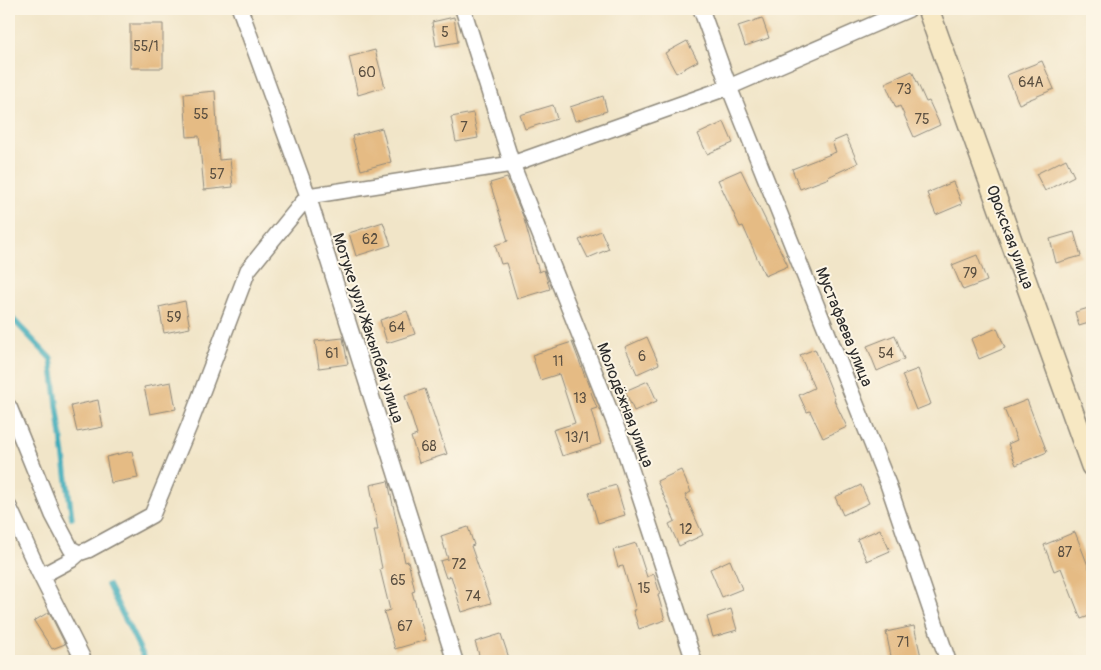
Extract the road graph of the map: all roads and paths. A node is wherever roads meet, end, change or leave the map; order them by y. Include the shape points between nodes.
1 (240, 9) edge
2 (463, 9) edge
3 (700, 9) edge
4 (909, 9) edge
5 (928, 9) edge
6 (729, 88) junction
7 (512, 164) junction
8 (308, 196) junction
9 (9, 407) edge
10 (1092, 466) edge
11 (9, 507) edge
12 (16, 539) edge
13 (79, 552) junction
14 (41, 576) junction
15 (84, 661) edge
16 (455, 661) edge
17 (694, 661) edge
18 (948, 661) edge

1 - 8 street, Мотуке уулу Жакыпбай улица
2 - 7 street, Молодёжная улица
3 - 6 street, Мустафаева улица
4 - 6 street
5 - 10 street, Орокская улица
6 - 7 street
6 - 18 street, Мустафаева улица via 888,484
7 - 8 street
7 - 17 street, Молодёжная улица via 621,438
8 - 13 street via 248,270 152,515
8 - 16 street, Мотуке уулу Жакыпбай улица
9 - 13 street via 53,515 71,549
11 - 12 street
12 - 14 street
13 - 14 street
14 - 15 street

